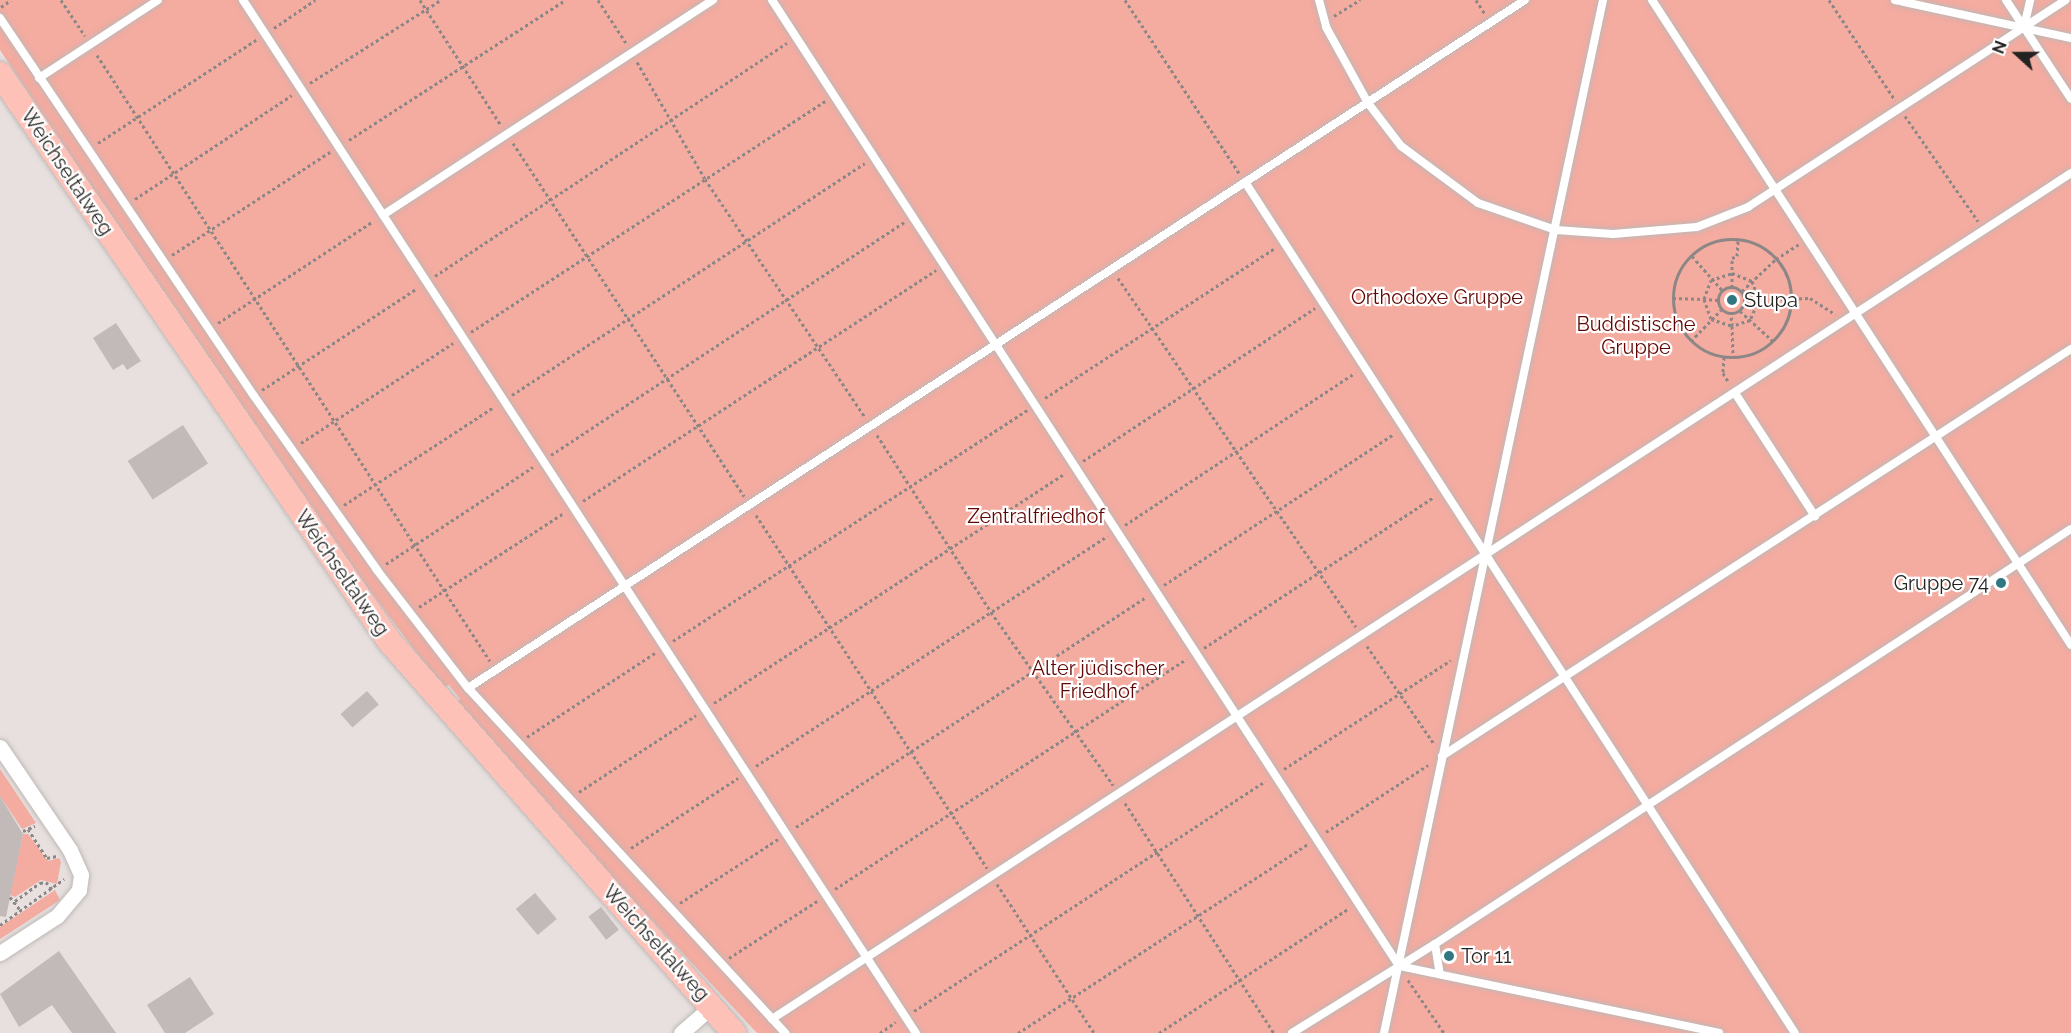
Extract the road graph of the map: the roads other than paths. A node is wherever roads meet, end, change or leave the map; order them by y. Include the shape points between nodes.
1 (158, 0) edge
2 (243, 0) edge
3 (713, 0) edge
4 (772, 0) edge
5 (1319, 0) edge
6 (1525, 0) edge
7 (1603, 0) edge
8 (1652, 0) edge
9 (1894, 0) edge
10 (2006, 0) edge
11 (2030, 0) edge
12 (2066, 0) edge
13 (0, 18) edge
14 (2024, 27) junction
15 (2071, 38) edge
16 (0, 74) edge
17 (39, 78) junction
18 (2071, 99) edge
19 (1368, 103) junction
20 (2071, 173) edge
21 (1245, 182) junction
22 (1777, 189) junction
23 (383, 215) junction
24 (1556, 230) junction
25 (1857, 314) junction
26 (996, 343) junction
27 (2071, 350) edge
28 (1735, 393) junction
29 (1936, 437) junction
30 (1815, 516) junction
31 (2071, 529) edge
32 (1485, 555) junction
33 (2017, 564) junction
34 (624, 586) junction
35 (2071, 645) edge
36 (1565, 677) junction
37 (468, 688) junction
38 (1238, 715) junction
39 (0, 747) edge
40 (1442, 756) junction
41 (1646, 806) junction
42 (1436, 944) junction
43 (0, 953) edge
44 (866, 958) junction
45 (1399, 966) junction
46 (1440, 974) junction
47 (712, 1006) junction
48 (772, 1019) junction
49 (681, 1033) edge
50 (734, 1033) edge
51 (785, 1033) edge
52 (916, 1033) edge
53 (1292, 1033) edge
54 (1384, 1033) edge
55 (1719, 1033) edge
56 (1795, 1033) edge

1 - 17 lane
2 - 23 lane
3 - 23 lane
4 - 26 lane
5 - 19 lane via 1325,22
6 - 19 lane
7 - 24 lane
8 - 22 lane
9 - 14 lane
10 - 14 lane
11 - 14 lane
12 - 14 lane
13 - 17 lane
14 - 15 lane
14 - 18 lane
14 - 22 lane
16 - 47 main road, Weichseltalweg via 390,642
17 - 37 lane via 291,449
19 - 21 lane
19 - 24 lane via 1401,147 1478,203
20 - 25 lane
21 - 26 lane
21 - 32 lane
22 - 24 lane via 1748,207 1696,227 1613,234
22 - 25 lane
23 - 34 lane
24 - 32 lane
25 - 28 lane
25 - 29 lane
26 - 34 lane
26 - 38 lane
27 - 29 lane
28 - 30 lane
28 - 32 lane
29 - 30 lane
29 - 33 lane
30 - 36 lane
31 - 33 lane
32 - 36 lane
32 - 38 lane
32 - 40 lane
33 - 35 lane
33 - 41 lane
34 - 37 lane
34 - 44 lane
36 - 40 lane
36 - 41 lane
37 - 48 lane
38 - 44 lane
38 - 45 lane
39 - 43 street via 78,864 79,890 57,916
40 - 45 lane
41 - 42 lane
41 - 56 lane
42 - 45 lane
42 - 46 lane
44 - 48 lane
44 - 52 lane
45 - 46 lane
45 - 53 lane
45 - 54 lane
46 - 55 lane
47 - 49 street
47 - 50 main road, Weichseltalweg
48 - 51 lane

